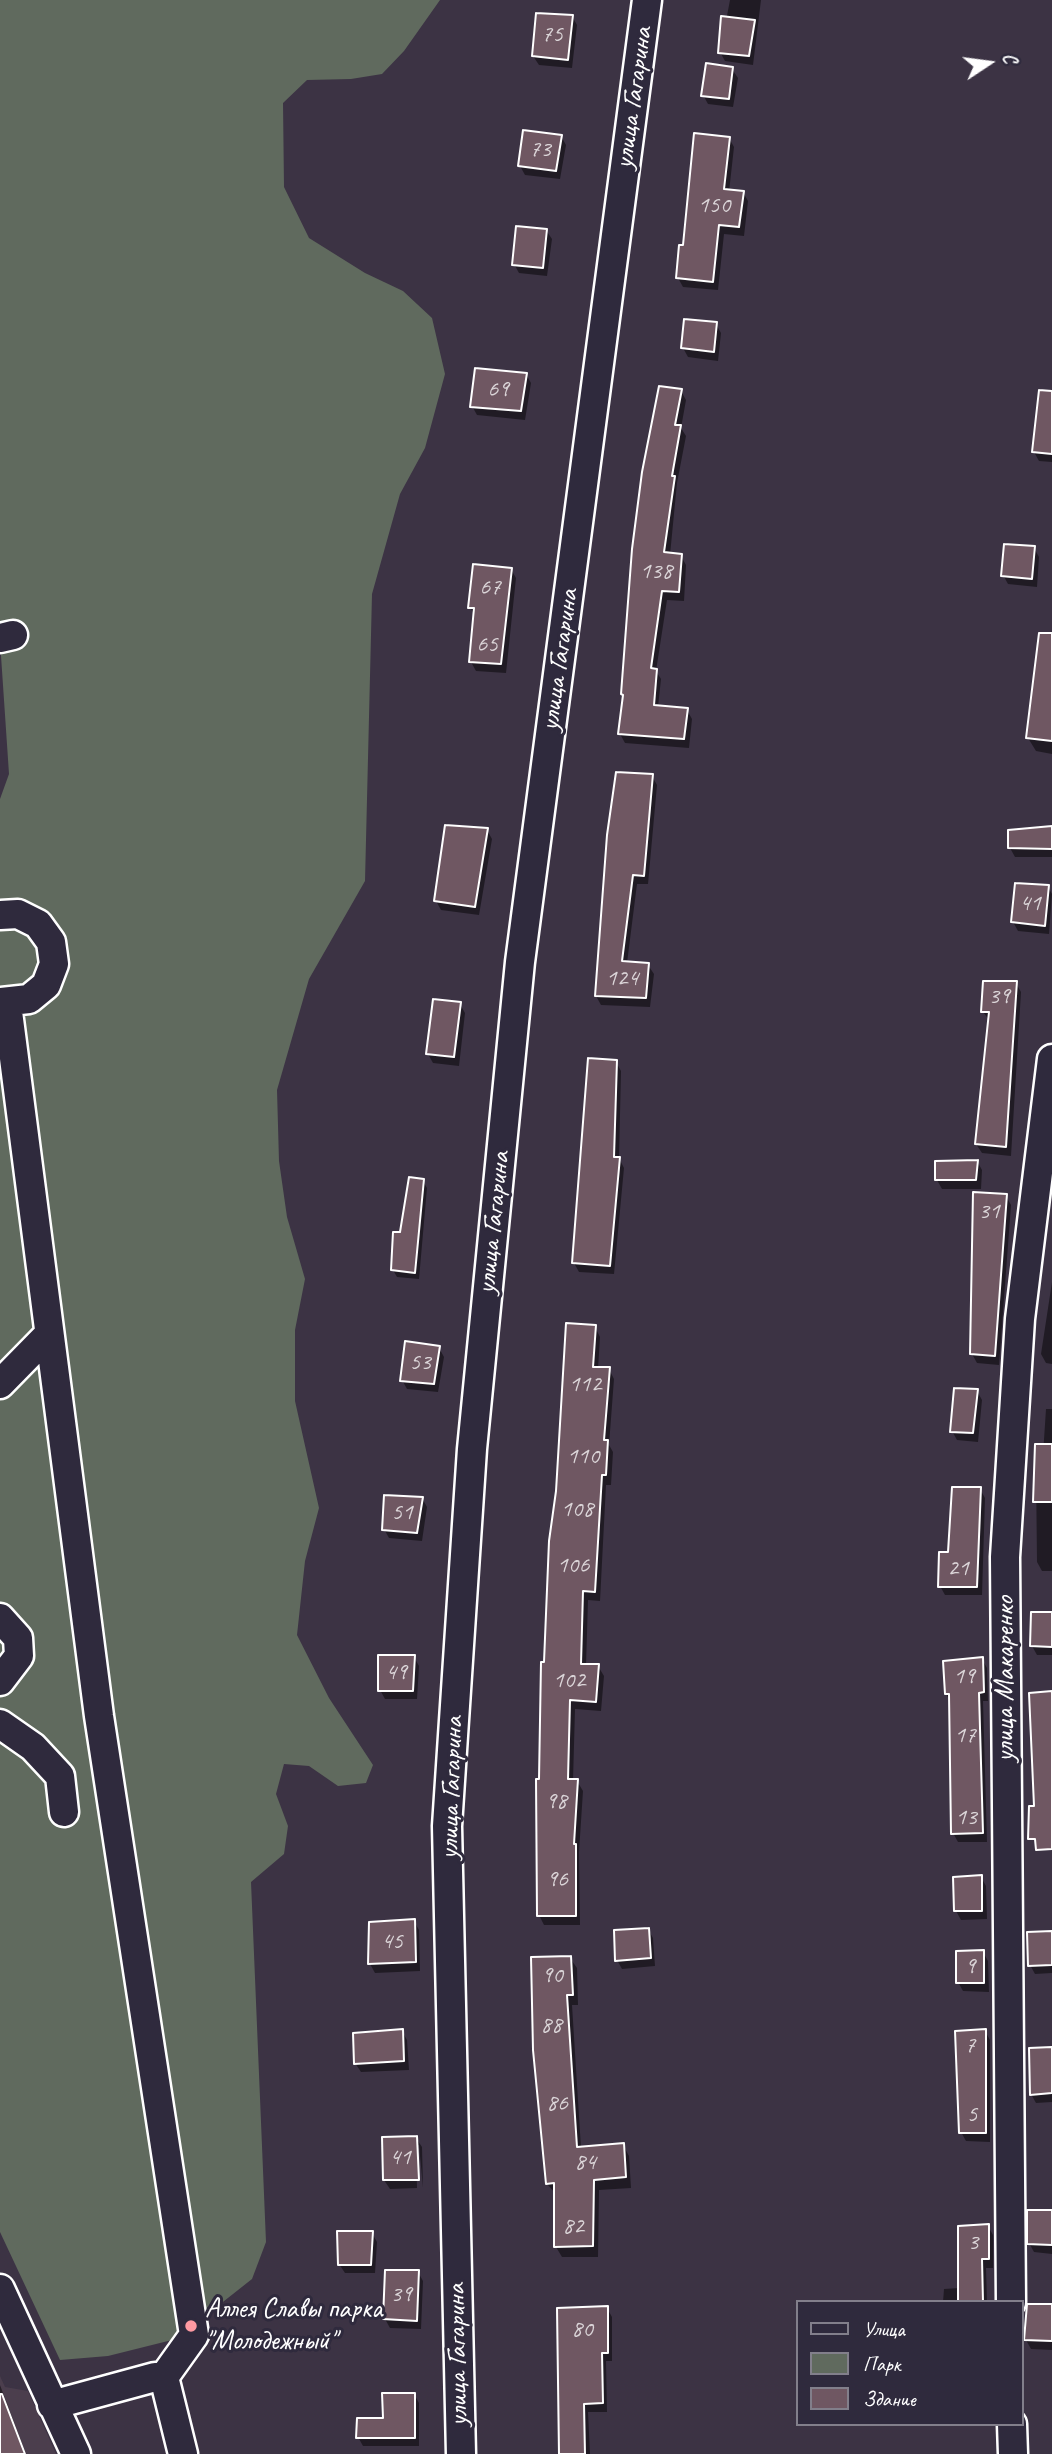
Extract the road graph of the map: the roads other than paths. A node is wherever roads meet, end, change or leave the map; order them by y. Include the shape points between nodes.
1 (647, 0) edge
2 (0, 915) edge
3 (4, 1003) edge
4 (1052, 1059) edge
5 (1042, 1208) edge
6 (49, 1334) junction
7 (0, 1384) edge
8 (0, 1618) edge
9 (0, 1681) edge
10 (0, 1724) edge
11 (64, 1812) dead end
12 (0, 2289) edge
13 (1012, 2300) edge
14 (164, 2377) junction
15 (52, 2405) junction
16 (1012, 2426) edge
17 (76, 2454) edge
18 (183, 2454) edge
19 (461, 2454) edge
20 (1013, 2454) edge

1 - 19 street, улица Гагарина via 520,962 472,1449 447,1826
2 - 3 street via 18,914 38,924 51,942 54,964 46,985 29,999
3 - 6 street
4 - 5 street, улица Макаренко
5 - 13 street, улица Макаренко via 1020,1319 1005,1558
6 - 7 street
6 - 14 street via 99,1716 194,2335
8 - 9 street via 18,1637 19,1656
10 - 11 street via 52,1765 60,1776
12 - 15 street
14 - 15 street
14 - 18 street
15 - 17 street
16 - 20 street

